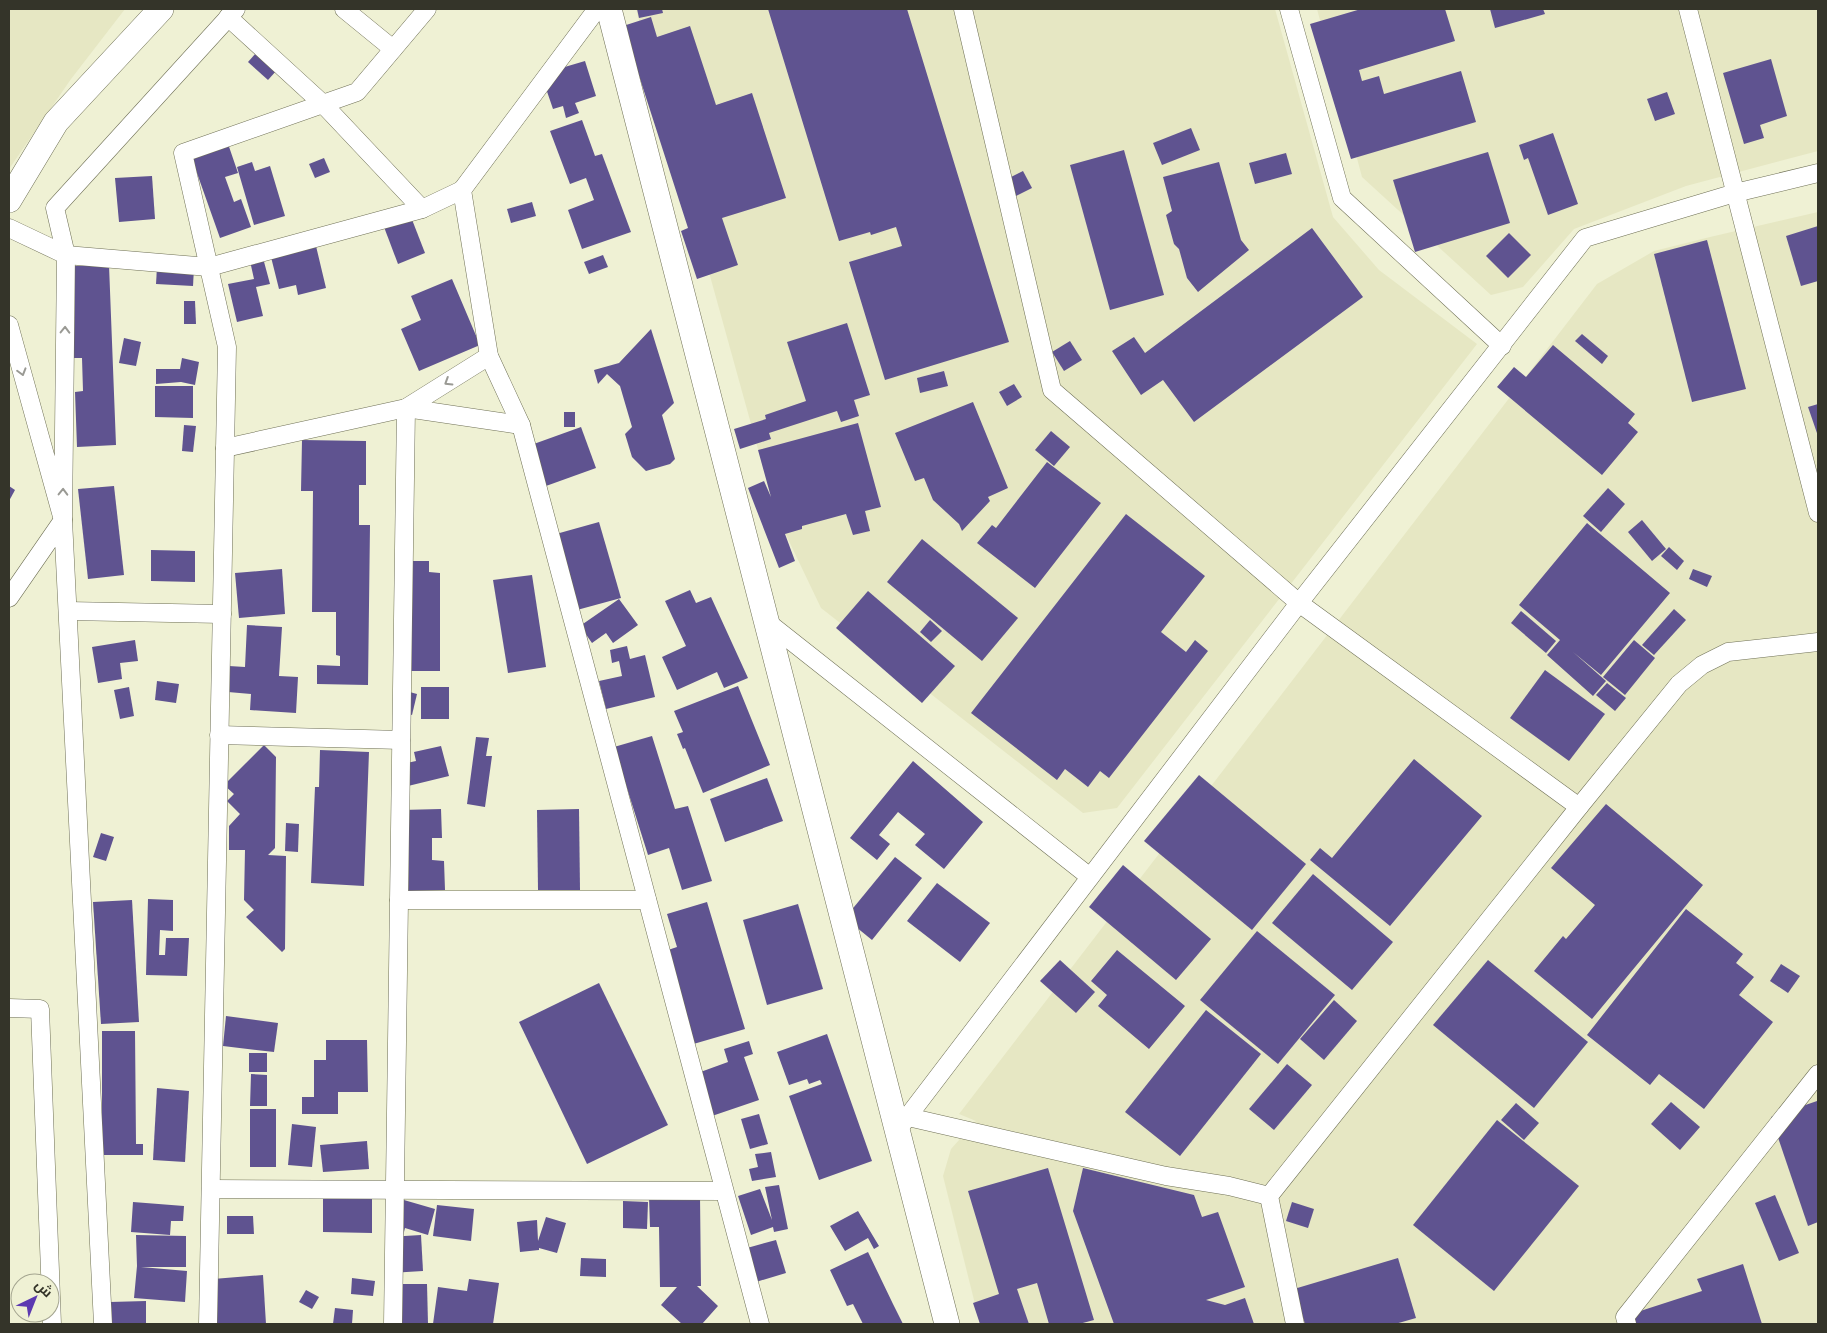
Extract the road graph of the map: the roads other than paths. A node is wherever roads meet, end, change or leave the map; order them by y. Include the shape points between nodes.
1 (161, 9) edge
2 (344, 9) edge
3 (427, 9) edge
4 (597, 9) edge
5 (609, 9) edge
6 (963, 9) edge
7 (1289, 9) edge
8 (1688, 9) edge
9 (232, 13) edge
10 (393, 48) junction
11 (323, 104) junction
12 (1818, 173) edge
13 (462, 190) junction
14 (1736, 193) junction
15 (9, 200) edge
16 (422, 209) junction
17 (9, 228) edge
18 (66, 256) junction
19 (209, 267) junction
20 (9, 326) edge
21 (1502, 346) junction
22 (489, 356) junction
23 (406, 408) junction
24 (521, 425) junction
25 (225, 448) junction
26 (1818, 513) edge
27 (63, 520) junction
28 (9, 598) edge
29 (1299, 603) junction
30 (68, 611) junction
31 (222, 614) junction
32 (766, 621) junction
33 (1818, 642) edge
34 (219, 735) junction
35 (401, 740) junction
36 (1579, 807) junction
37 (1090, 877) junction
38 (399, 900) junction
39 (647, 900) junction
40 (9, 1008) edge
41 (1818, 1074) edge
42 (902, 1124) junction
43 (210, 1189) junction
44 (395, 1190) junction
45 (724, 1191) junction
46 (1269, 1196) junction
47 (52, 1324) edge
48 (103, 1324) edge
49 (208, 1324) edge
50 (393, 1324) edge
51 (760, 1324) edge
52 (947, 1324) edge
53 (1295, 1324) edge
54 (1627, 1324) edge

1 - 15 street via 56,122
2 - 10 street
3 - 10 street
4 - 13 street
5 - 32 street
6 - 29 street via 1052,390
7 - 21 street via 1342,198
8 - 14 street
9 - 11 street
9 - 18 street via 56,208
10 - 11 street via 357,92
11 - 16 street
11 - 19 street via 183,153
12 - 14 street
13 - 16 street
13 - 22 street
14 - 21 street via 1585,238
14 - 26 street
16 - 19 street
17 - 18 street
18 - 19 street
27 -> 18 street
19 - 25 street via 227,347
20 -> 27 street
21 - 29 street
22 -> 23 street
22 - 24 street
23 - 24 street
23 - 25 street
23 - 35 street
24 - 39 street
25 - 31 street
27 - 28 street
27 - 30 street
29 - 36 street
29 - 37 street
30 - 31 street
30 - 48 street
31 - 34 street
32 - 37 street
32 - 42 street
33 - 36 street via 1728,652 1702,665 1679,684
34 - 35 street
34 - 43 street
35 - 38 street
36 - 46 street
37 - 42 street
38 - 39 street
38 - 44 street
39 - 45 street
40 - 47 street via 40,1009
41 - 54 street via 1625,1316
42 - 46 street
42 - 52 street
43 - 44 street
43 - 49 street
44 - 45 street
44 - 50 street
45 - 51 street
46 - 53 street

